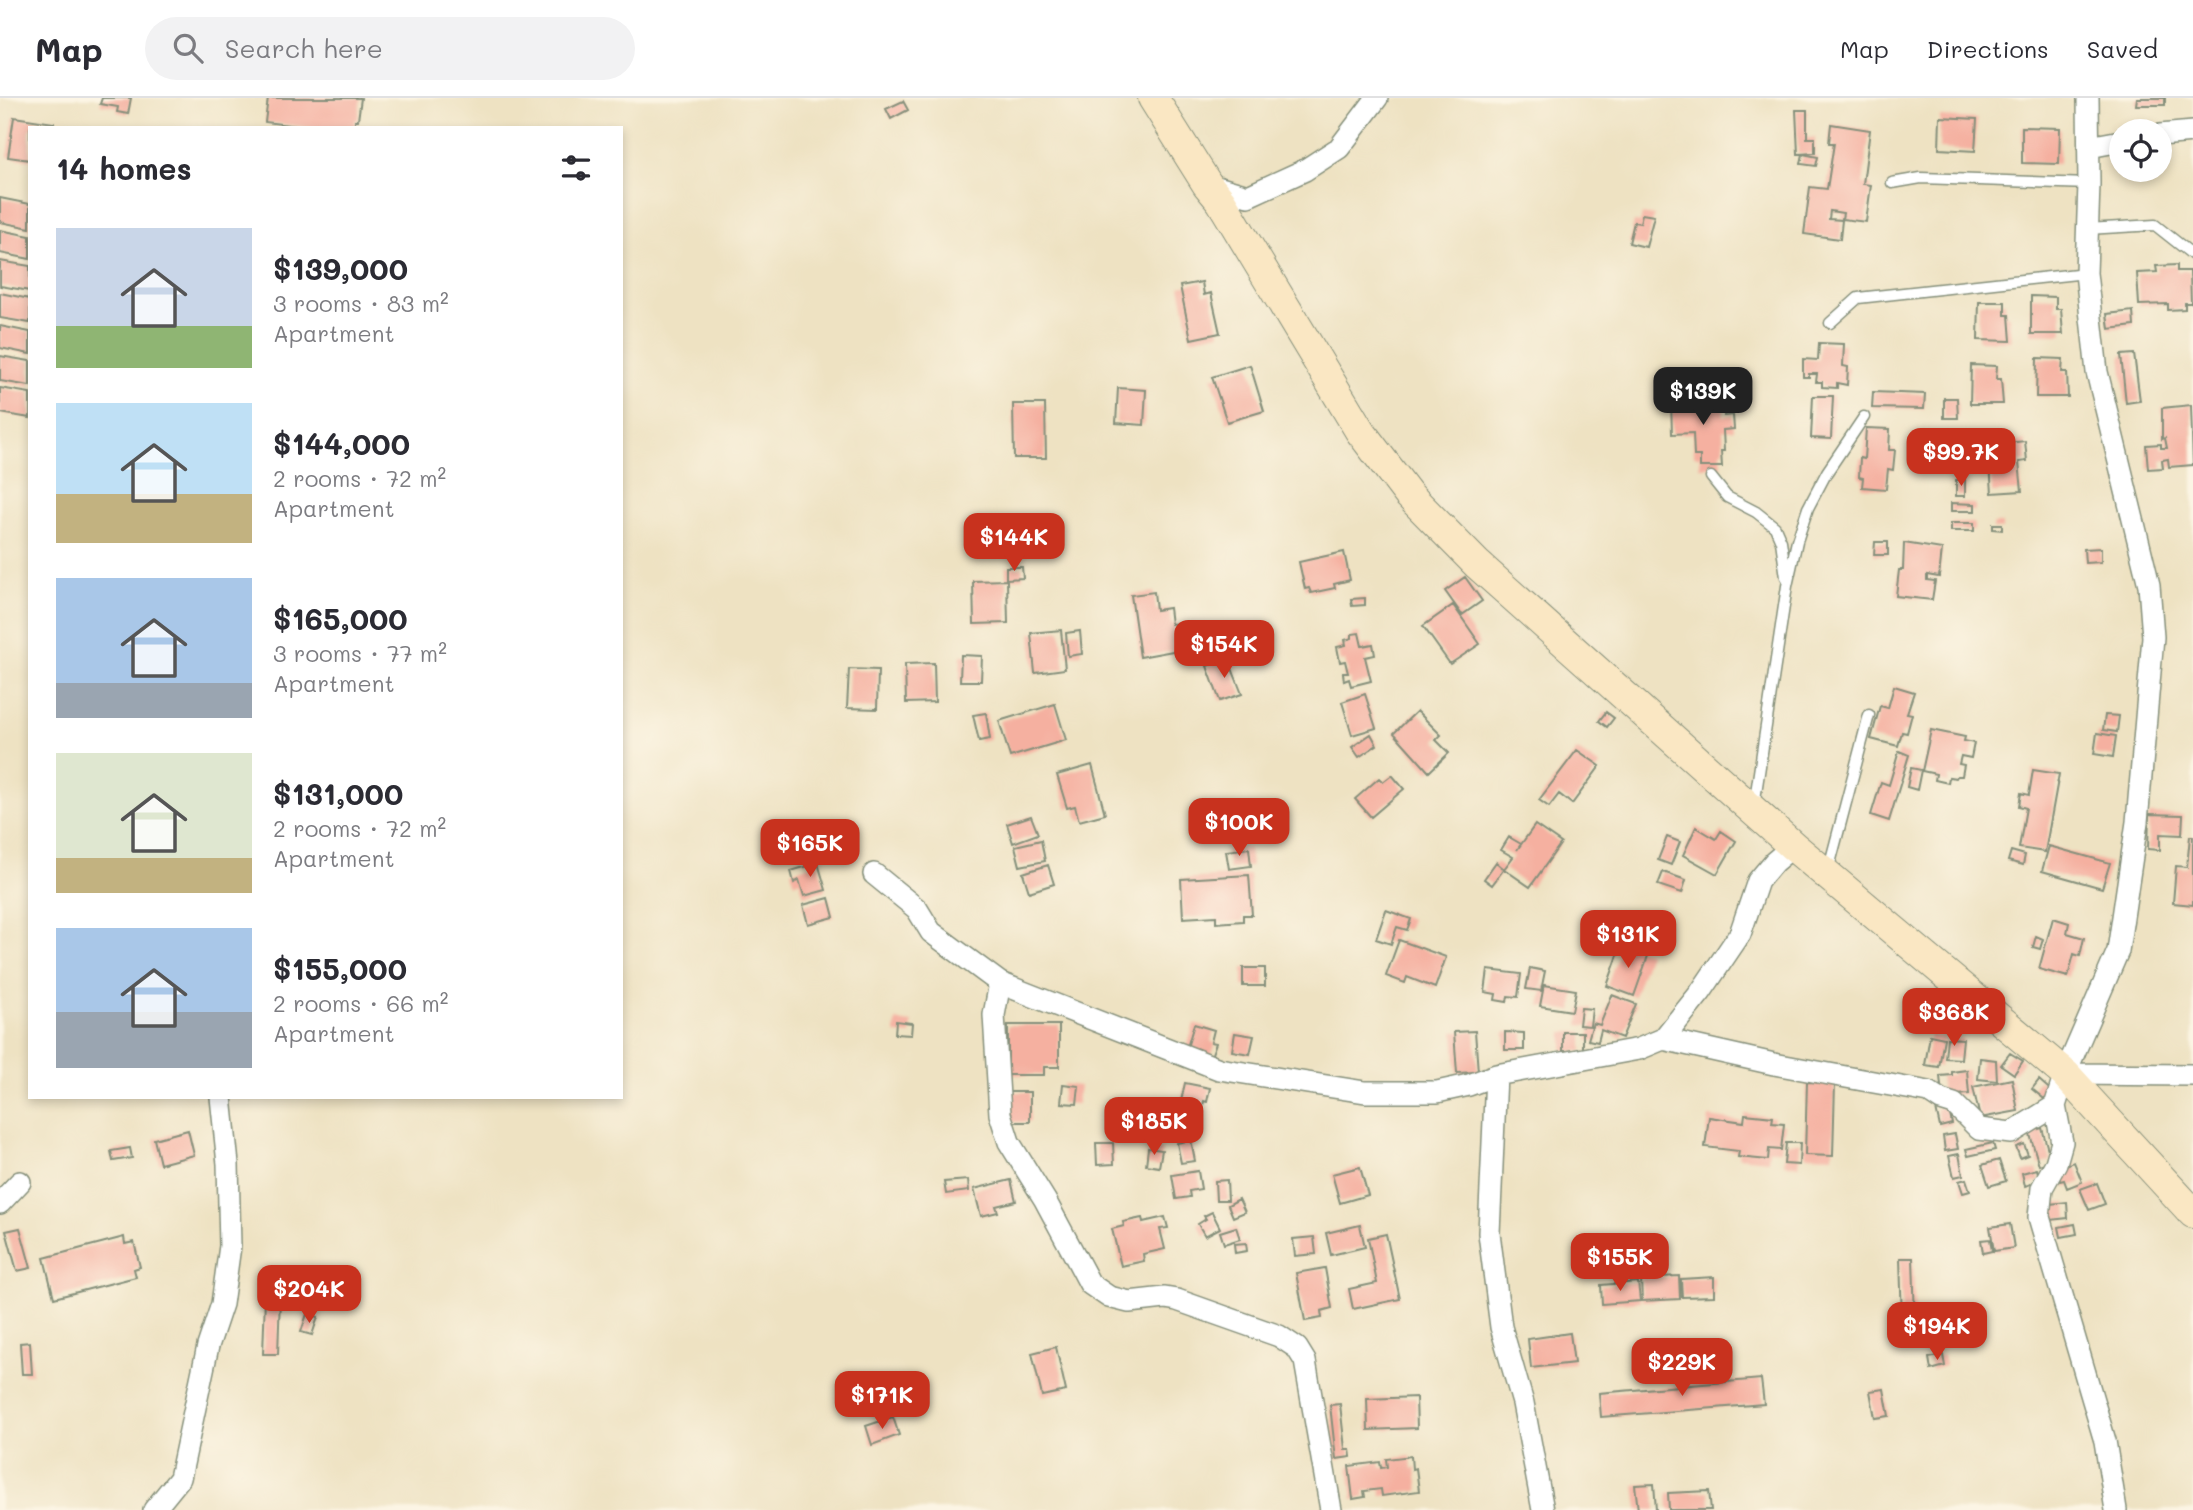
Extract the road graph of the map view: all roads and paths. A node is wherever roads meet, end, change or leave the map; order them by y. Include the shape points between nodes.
1 (1153, 98) edge
2 (1377, 98) edge
3 (2088, 98) edge
4 (2193, 132) edge
5 (2172, 134) edge
6 (2109, 143) edge
7 (2089, 147) junction
8 (1892, 183) dead end
9 (1207, 184) junction
10 (2089, 184) junction
11 (2087, 229) junction
12 (2193, 255) edge
13 (2086, 273) junction
14 (1830, 323) dead end
15 (1864, 417) dead end
16 (1711, 477) dead end
17 (1787, 586) junction
18 (1869, 715) dead end
19 (1753, 809) junction
20 (1793, 845) junction
21 (874, 874) dead end
22 (1827, 874) junction
23 (1000, 983) junction
24 (1663, 1039) junction
25 (2065, 1074) junction
26 (2193, 1074) edge
27 (1496, 1075) junction
28 (221, 1099) edge
29 (2055, 1106) junction
30 (20, 1182) dead end
31 (0, 1203) edge
32 (2193, 1213) edge
33 (172, 1501) edge
34 (154, 1510) edge
35 (1331, 1510) edge
36 (1543, 1510) edge
37 (2116, 1510) edge

1 - 9 street
2 - 9 street via 1339,148 1304,170 1248,196
3 - 7 street
4 - 5 street
6 - 7 street
7 - 10 street
8 - 10 lane via 1921,178
9 - 19 street via 1360,431 1408,494 1477,564
10 - 11 street
11 - 12 lane via 2155,225
11 - 13 street
13 - 14 lane via 1858,298
13 - 25 street via 2097,372 2149,585 2153,636 2137,822 2118,951
15 - 17 lane via 1808,508
16 - 17 lane via 1727,497 1775,527
17 - 19 lane
18 - 22 lane
19 - 20 street
20 - 22 street
20 - 24 street via 1758,881 1740,934
21 - 23 street via 917,909 931,932
22 - 25 street
23 - 27 street via 1219,1069 1365,1091 1437,1092
23 - 35 street via 995,1015 1000,1114 1009,1142 1090,1284 1109,1297 1129,1302 1177,1300 1279,1336 1297,1348 1305,1361
24 - 27 street via 1639,1049
24 - 29 street via 1929,1091 1954,1104 1979,1129 2011,1133
25 - 26 street
25 - 29 street
25 - 32 street
27 - 36 street via 1489,1233 1502,1327 1523,1403
28 - 33 street via 230,1246 222,1304
29 - 37 street via 2062,1142 2042,1188 2039,1217 2105,1441
30 - 31 street
33 - 34 street

